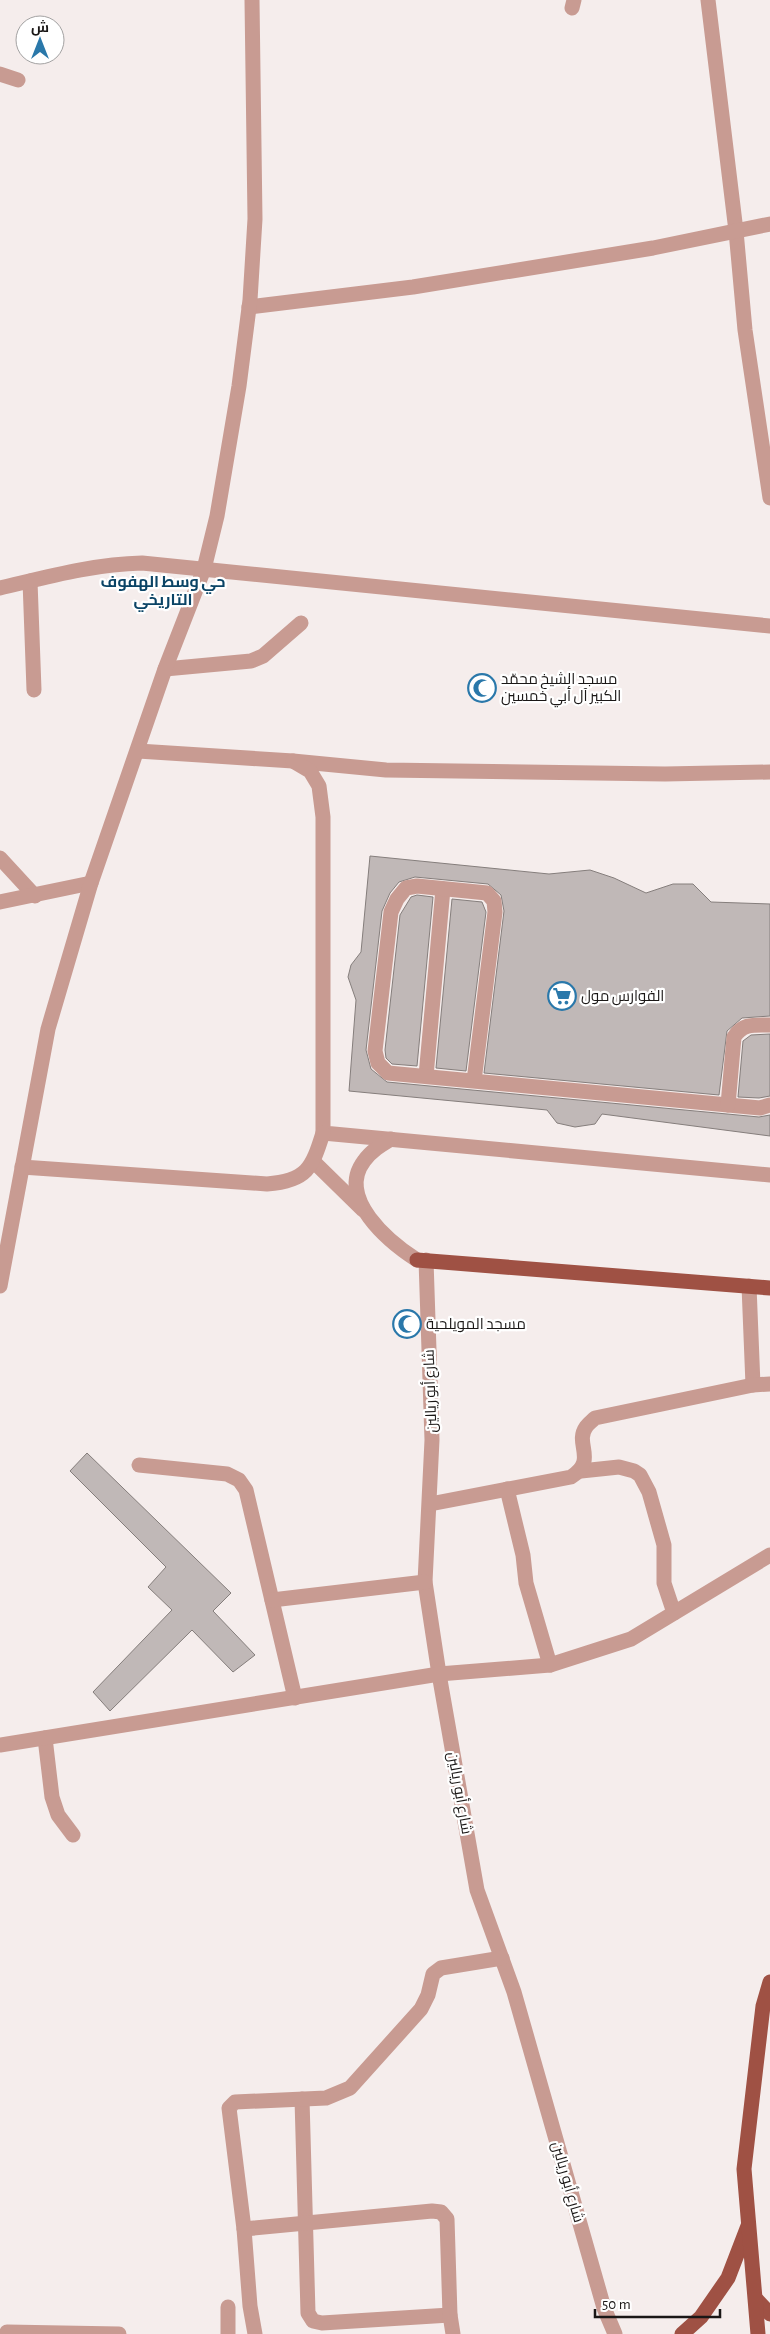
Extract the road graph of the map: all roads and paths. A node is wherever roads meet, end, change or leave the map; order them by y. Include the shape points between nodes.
1 (252, 0) edge
2 (708, 0) edge
3 (0, 74) edge
4 (18, 80) dead end
5 (770, 224) edge
6 (736, 231) junction
7 (249, 307) junction
8 (770, 498) edge
9 (204, 569) junction
10 (30, 580) junction
11 (0, 588) edge
12 (301, 622) dead end
13 (770, 626) edge
14 (165, 669) junction
15 (34, 690) dead end
16 (138, 751) junction
17 (293, 761) junction
18 (770, 772) edge
19 (0, 858) edge
20 (91, 883) junction
21 (443, 889) junction
22 (35, 896) junction
23 (0, 902) edge
24 (770, 1025) edge
25 (426, 1076) junction
26 (474, 1081) junction
27 (728, 1105) junction
28 (770, 1106) edge
29 (323, 1133) junction
30 (391, 1139) junction
31 (314, 1162) junction
32 (22, 1167) junction
33 (770, 1175) edge
34 (366, 1213) junction
35 (421, 1260) junction
36 (0, 1286) edge
37 (749, 1286) junction
38 (770, 1288) edge
39 (770, 1384) edge
40 (753, 1385) junction
41 (139, 1465) dead end
42 (581, 1471) junction
43 (506, 1489) junction
44 (430, 1504) junction
45 (770, 1555) edge
46 (425, 1582) junction
47 (272, 1600) junction
48 (674, 1613) junction
49 (550, 1665) junction
50 (439, 1674) junction
51 (294, 1698) junction
52 (45, 1738) junction
53 (0, 1745) edge
54 (73, 1836) dead end
55 (502, 1958) junction
56 (770, 1982) edge
57 (302, 2099) junction
58 (304, 2223) junction
59 (749, 2223) junction
60 (244, 2229) junction
61 (756, 2299) junction
62 (228, 2307) dead end
63 (770, 2314) edge
64 (450, 2315) junction
65 (7, 2332) dead end
66 (770, 2333) edge
67 (119, 2334) edge
68 (228, 2334) edge
69 (255, 2334) edge
70 (453, 2334) edge
71 (616, 2334) edge
72 (682, 2334) edge
73 (757, 2334) edge

1 - 7 street via 255,219
2 - 6 street
3 - 4 street
5 - 6 street
6 - 7 street via 653,248 413,287
6 - 8 street via 745,330
7 - 9 street via 220,498
9 - 10 street via 116,563
9 - 13 street
9 - 14 street
10 - 11 street
10 - 15 street
12 - 14 street via 263,656 251,661
14 - 16 street
16 - 17 street
16 - 20 street
17 - 18 street via 396,770 665,774
17 - 29 street via 310,771 318,786 323,817
19 - 22 street
20 - 22 street
20 - 32 street via 48,1029
21 - 25 street
21 - 25 street via 406,888 391,912 375,1052 378,1063 388,1073
21 - 26 street via 487,892 494,901
22 - 23 street
24 - 27 street via 740,1028 734,1037
25 - 26 street
26 - 27 street
27 - 28 street
29 - 30 street
29 - 31 street
30 - 33 street
30 - 34 street via 373,1151 358,1172 359,1201
31 - 32 street via 303,1174 285,1183 267,1184
31 - 34 street
32 - 36 street
34 - 35 street via 397,1246
35 - 37 main road
35 - 44 street, شارع أبو ريالين via 432,1440
37 - 38 main road
37 - 40 street
39 - 40 street
40 - 42 street via 595,1418 586,1427 585,1460
41 - 47 street via 227,1474 239,1480 246,1490
42 - 43 street via 571,1477
42 - 48 street via 619,1466 640,1475 649,1492 664,1545 664,1583
43 - 44 street
43 - 49 street via 523,1555 526,1583
44 - 46 street, شارع أبو ريالين
45 - 48 street
46 - 47 street
46 - 50 street, شارع أبو ريالين
47 - 51 street
48 - 49 street via 631,1639
49 - 50 street
50 - 51 street
50 - 55 street, شارع أبو ريالين via 476,1890
51 - 52 street
52 - 53 street
52 - 54 street via 52,1797 58,1815
55 - 57 street via 442,1968 433,1974 421,2009 350,2088 326,2098
55 - 71 street, شارع أبو ريالين via 604,2308
56 - 59 main road via 763,2006 744,2169
57 - 58 street
57 - 60 street via 236,2102 229,2108
58 - 60 street
58 - 64 street via 308,2313 314,2321
58 - 64 street via 442,2212 448,2219
59 - 61 main road
59 - 72 main road via 728,2278 701,2317
60 - 69 street
61 - 63 main road
61 - 73 main road
62 - 68 street
64 - 70 street
65 - 67 street
66 - 73 street

